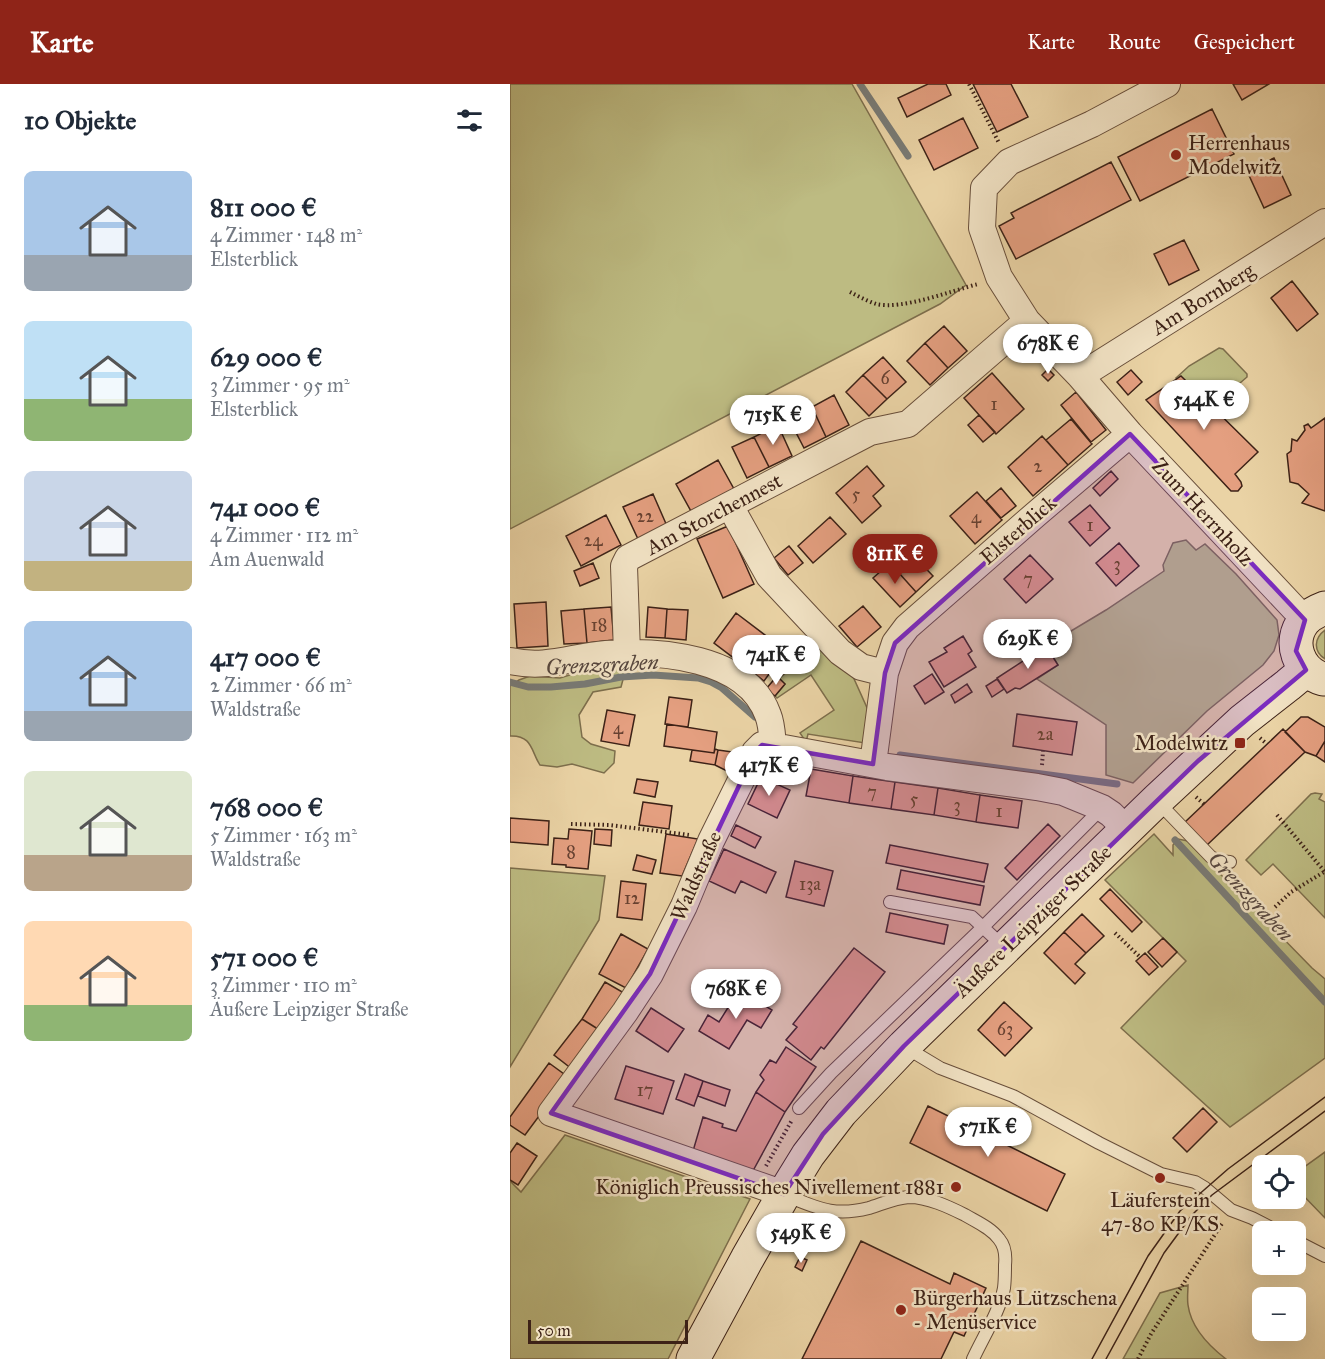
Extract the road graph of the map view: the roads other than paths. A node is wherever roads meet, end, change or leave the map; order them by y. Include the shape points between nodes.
1 (1167, 84) edge
2 (1325, 222) edge
3 (1027, 321) junction
4 (1080, 376) junction
5 (1130, 434) junction
6 (730, 506) junction
7 (1315, 614) edge
8 (627, 653) junction
9 (510, 661) edge
10 (885, 673) junction
11 (1315, 675) edge
12 (772, 746) junction
13 (873, 764) junction
14 (1157, 800) junction
15 (1101, 808) junction
16 (1126, 829) junction
17 (1230, 862) dead end
18 (890, 902) dead end
19 (994, 938) junction
20 (904, 1046) junction
21 (800, 1108) road end
22 (770, 1189) junction
23 (1258, 1221) edge
24 (1306, 1246) edge
25 (1325, 1256) edge
26 (693, 1359) edge
27 (973, 1359) edge

1 - 3 street, Zum Herrnholz via 1009,162 984,188 982,228 999,277
2 - 4 street, Am Bornberg
3 - 4 street, Zum Herrnholz
3 - 6 street, Am Storchennest via 908,424 870,432
4 - 5 street, Zum Herrnholz
5 - 7 street, Zum Herrnholz
5 - 10 street, Elsterblick via 907,627 895,643
6 - 8 street, Am Storchennest via 628,558 624,566
6 - 10 street via 769,576 840,652 861,667
7 - 11 street via 1299,629 1296,639 1300,661
8 - 9 street via 535,664
8 - 12 street via 679,656 709,663 729,673 753,690 768,713
10 - 13 street, Elsterblick
11 - 14 street, Äußere Leipziger Straße via 1288,685 1242,721
12 - 13 street
12 - 22 street, Waldstraße via 762,745 755,752 650,974 550,1113
13 - 15 street via 1064,792
14 - 16 street, Äußere Leipziger Straße
14 - 17 lane via 1211,857
15 - 16 street
15 - 19 lane
16 - 19 street, Äußere Leipziger Straße
18 - 19 lane via 972,917
19 - 20 street, Äußere Leipziger Straße
19 - 21 lane via 831,1072
20 - 22 street, Äußere Leipziger Straße via 861,1090 808,1155
20 - 23 lane via 940,1068 1013,1096 1161,1174 1195,1182 1231,1210
22 - 26 street, Äußere Leipziger Straße via 747,1259
22 - 27 lane via 825,1210 846,1213 909,1197 934,1202 987,1227 1004,1246 1004,1287
24 - 25 lane

